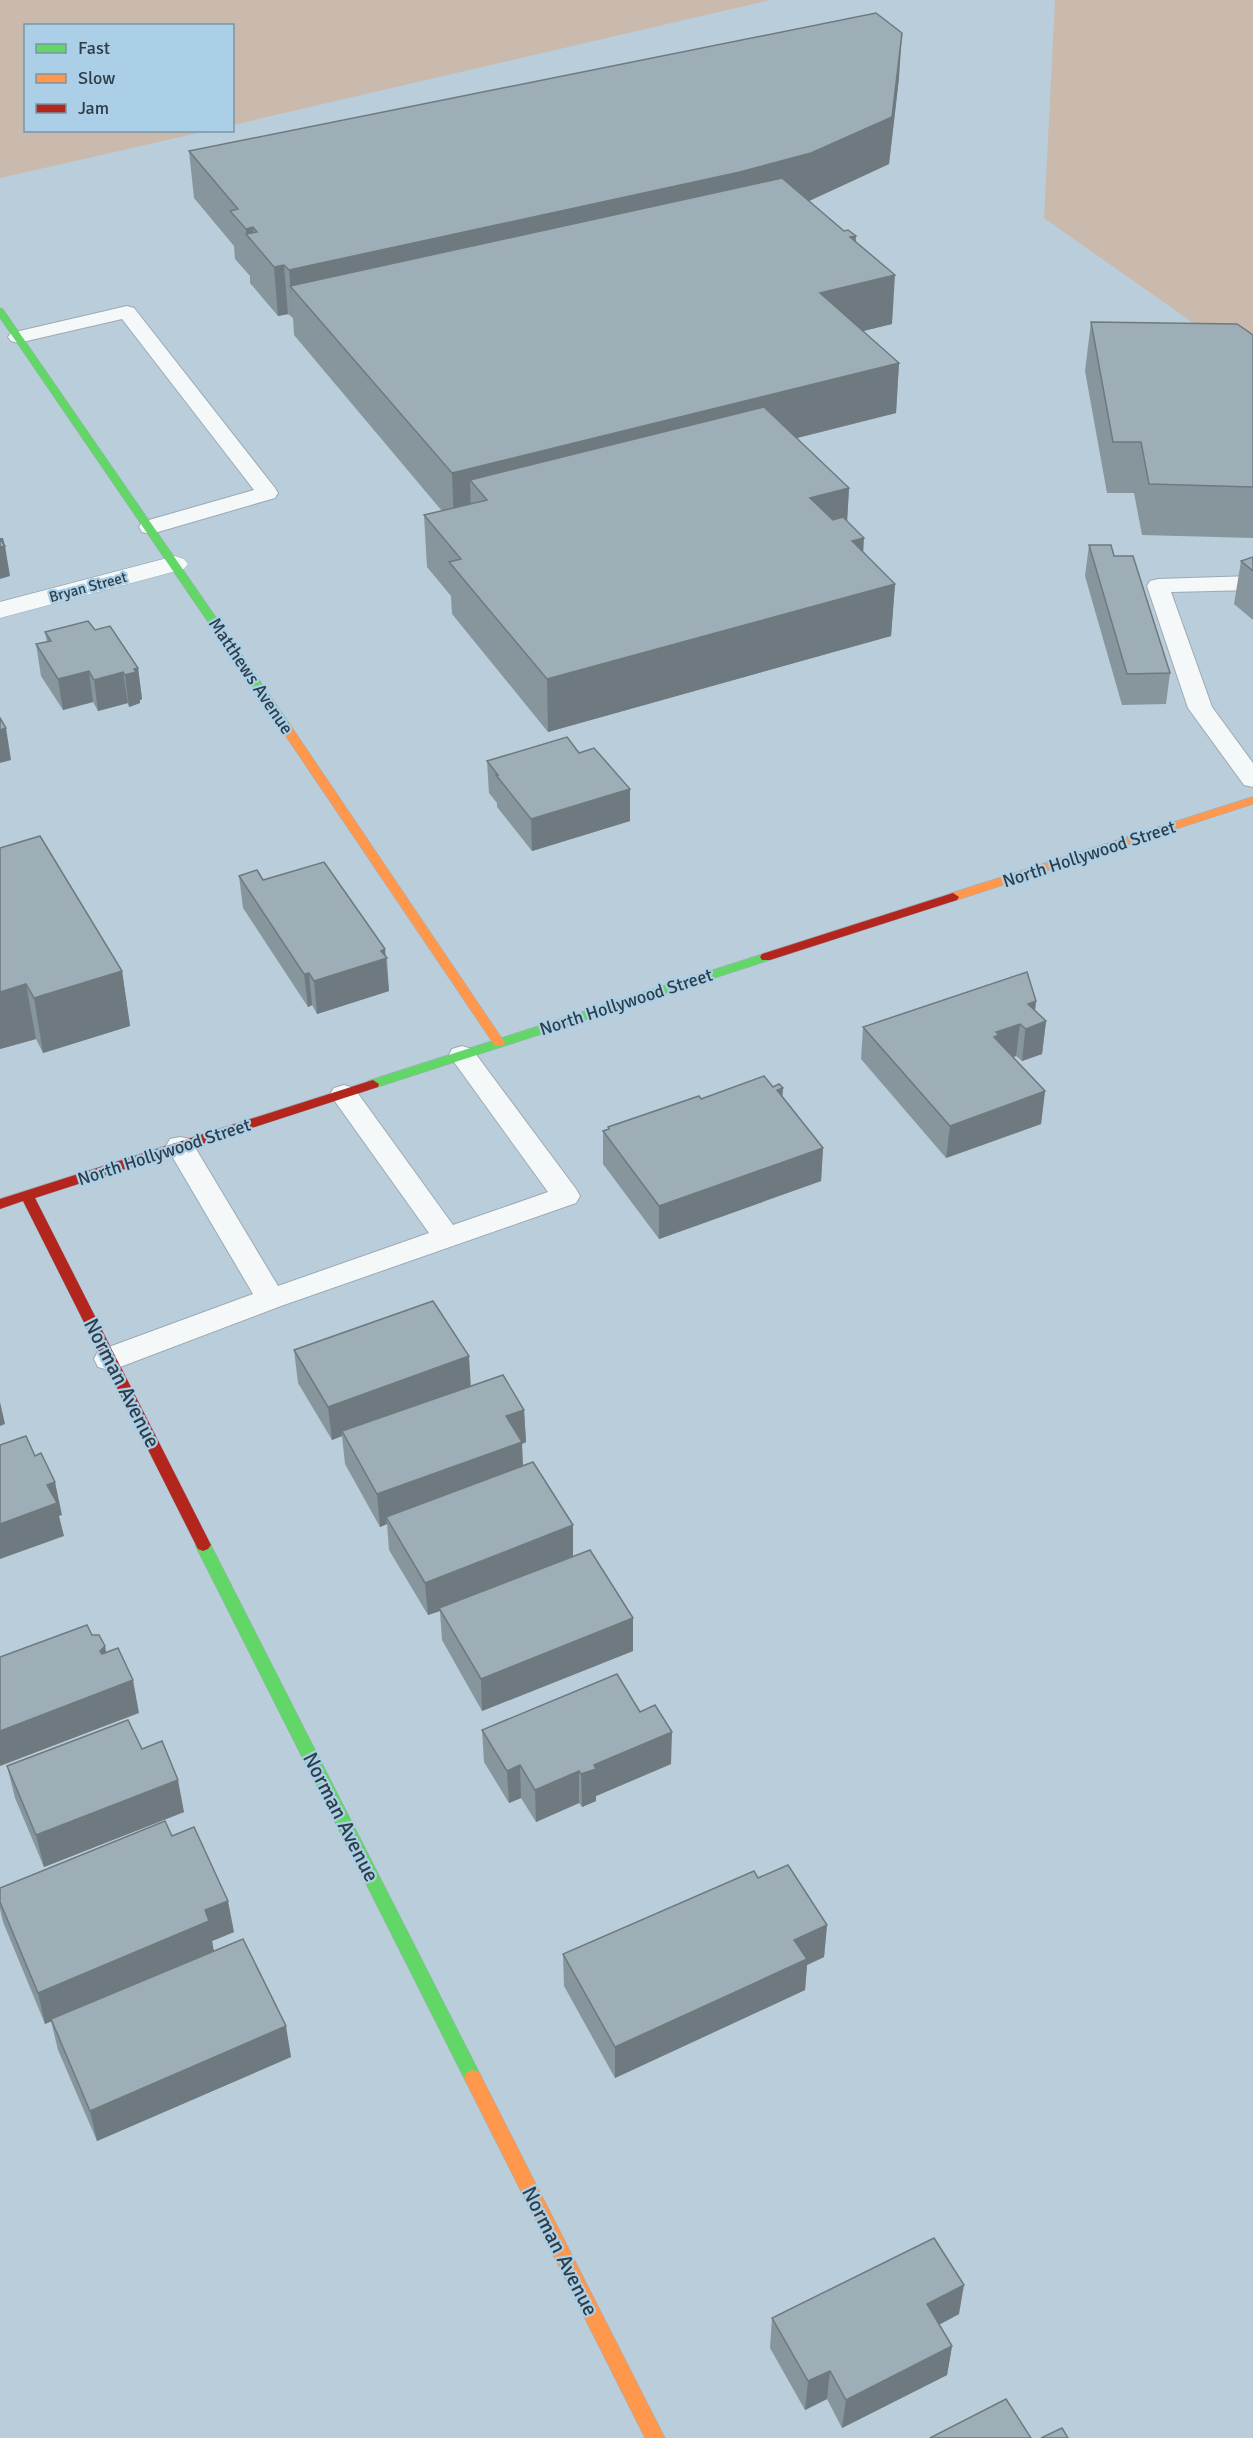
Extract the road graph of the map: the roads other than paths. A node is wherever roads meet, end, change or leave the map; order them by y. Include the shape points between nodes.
1 (0, 311) edge
2 (18, 337) junction
3 (150, 527) junction
4 (176, 564) junction
5 (1253, 583) edge
6 (0, 610) edge
7 (1253, 780) edge
8 (1253, 800) edge
9 (499, 1043) junction
10 (462, 1055) junction
11 (344, 1094) junction
12 (180, 1146) junction
13 (27, 1196) junction
14 (0, 1204) edge
15 (447, 1238) junction
16 (271, 1299) junction
17 (109, 1359) junction
18 (655, 2438) edge

1 - 2 street, Matthews Avenue
2 - 3 street, Matthews Avenue
2 - 3 lane via 127,312 267,493
3 - 4 street, Matthews Avenue
4 - 6 street, Bryan Street
4 - 9 street, Matthews Avenue
5 - 7 lane via 1158,586 1200,708
8 - 9 street, North Hollywood Street
9 - 10 street, North Hollywood Street
10 - 11 street, North Hollywood Street
10 - 15 lane via 566,1196
11 - 12 street, North Hollywood Street
11 - 15 lane
12 - 13 street, North Hollywood Street
12 - 16 lane
13 - 14 street, North Hollywood Street
13 - 17 street, Norman Avenue
15 - 16 lane
16 - 17 lane
17 - 18 street, Norman Avenue

